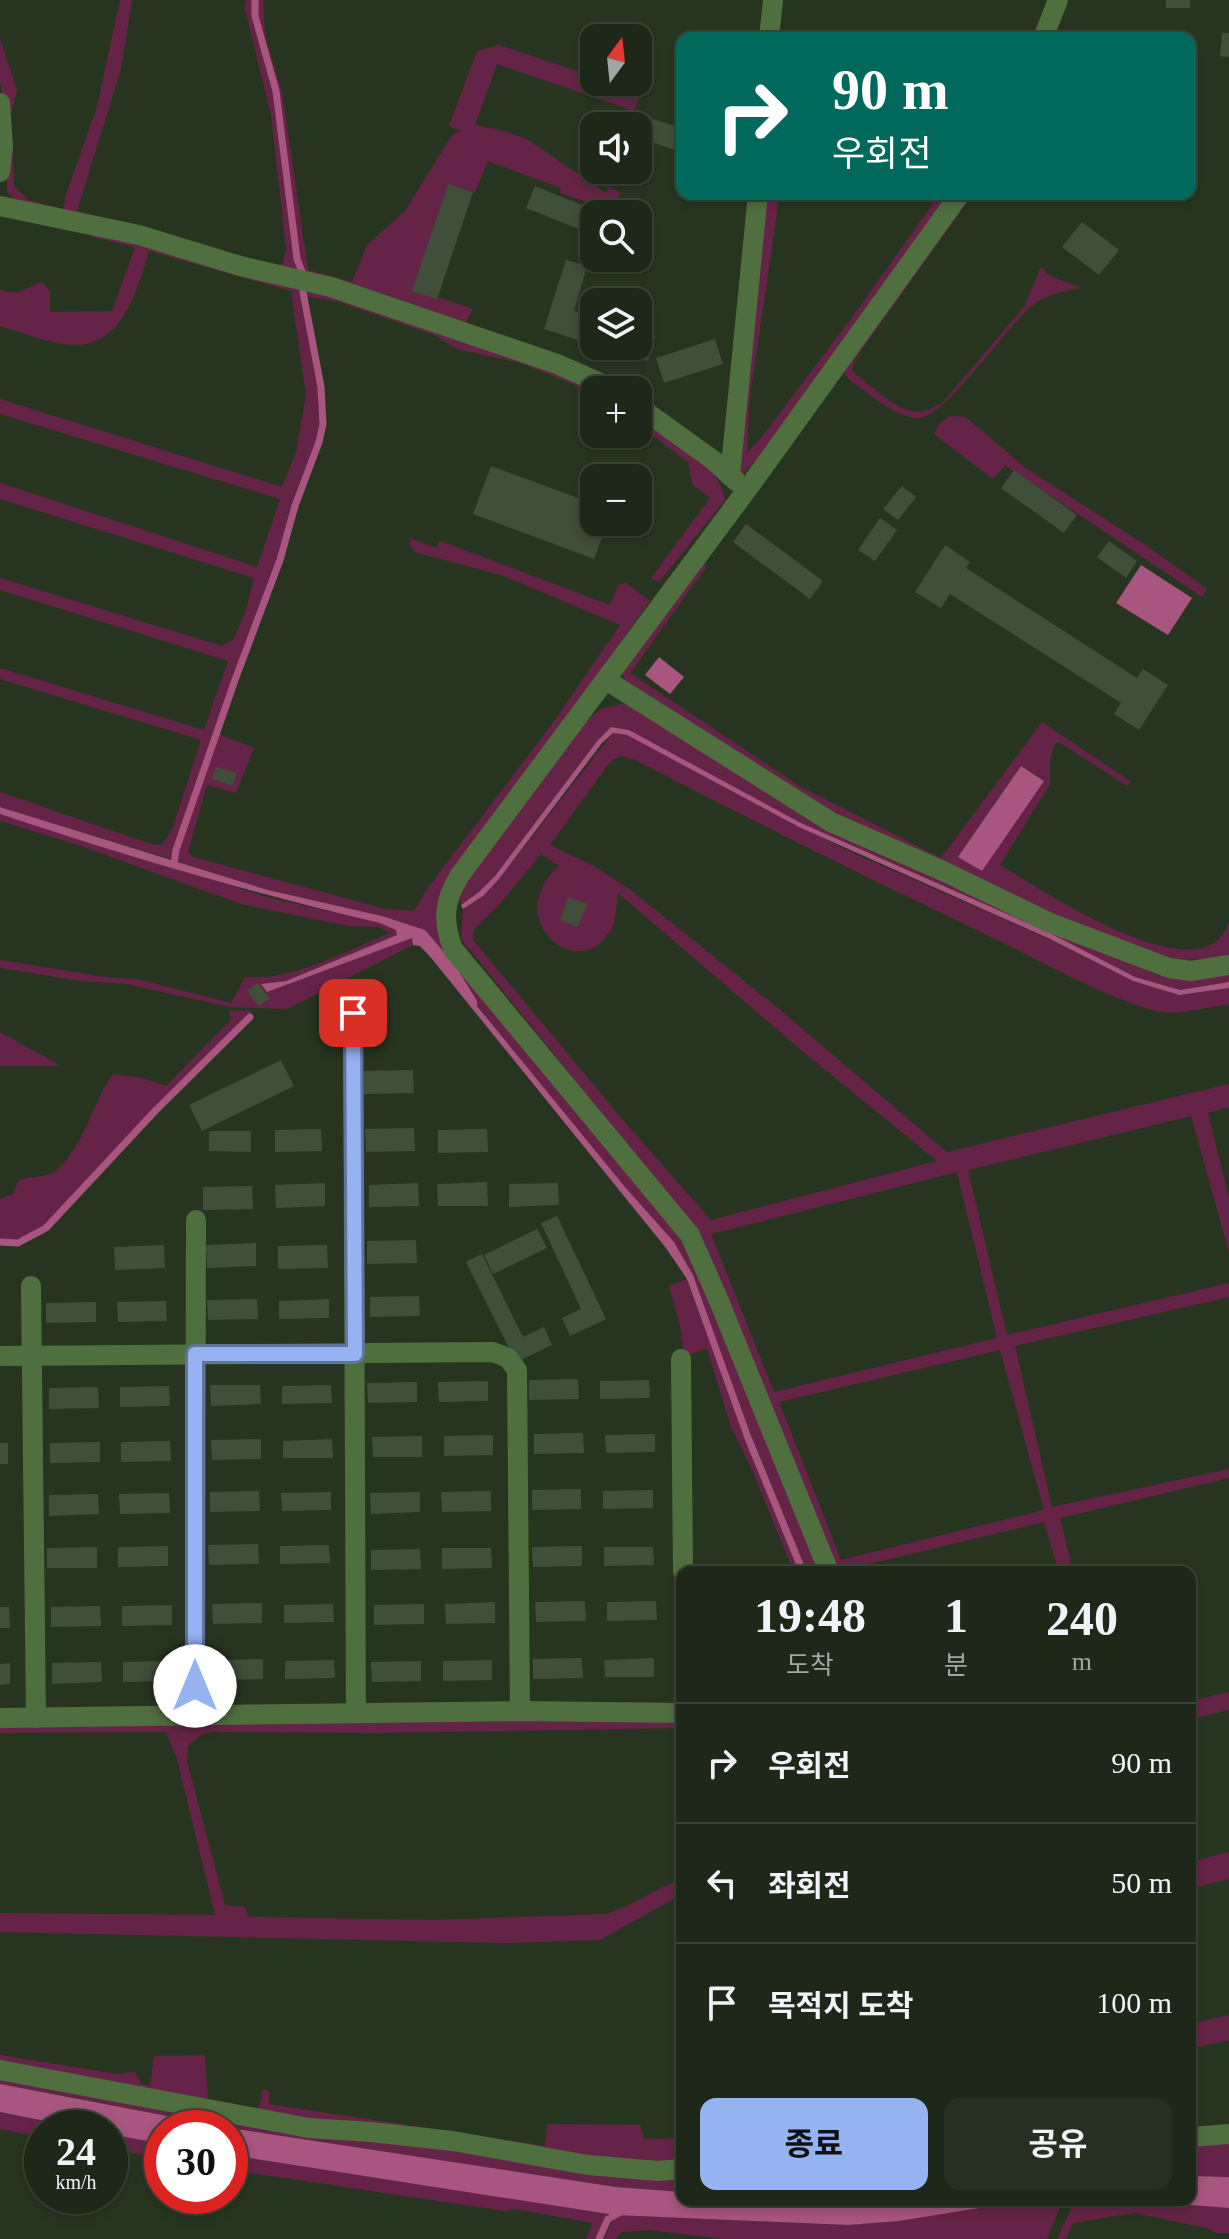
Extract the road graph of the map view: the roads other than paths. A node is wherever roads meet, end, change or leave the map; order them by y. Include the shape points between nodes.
1 (773, 0) edge
2 (1058, 0) edge
3 (770, 32) edge
4 (1045, 32) edge
5 (0, 103) edge
6 (0, 172) edge
7 (757, 200) edge
8 (956, 200) edge
9 (0, 206) edge
10 (584, 376) edge
11 (652, 416) edge
12 (730, 476) junction
13 (746, 491) junction
14 (606, 680) junction
15 (1229, 965) edge
16 (353, 1013) dead end
17 (196, 1220) dead end
18 (31, 1286) dead end
19 (195, 1354) junction
20 (355, 1354) junction
21 (30, 1355) junction
22 (0, 1356) edge
23 (681, 1359) dead end
24 (683, 1566) edge
25 (827, 1566) edge
26 (520, 1711) junction
27 (356, 1713) junction
28 (676, 1713) edge
29 (195, 1716) junction
30 (0, 1718) edge
31 (36, 1718) junction
32 (0, 2070) edge
33 (1229, 2134) edge
34 (1196, 2137) edge
35 (676, 2169) edge

1 - 3 street
2 - 4 street
5 - 6 street
7 - 12 street
8 - 13 street
9 - 10 street via 139,235 331,287
11 - 12 street
12 - 13 street
13 - 14 street
14 - 15 street via 831,822 1048,922 1169,968 1191,971
14 - 25 street via 460,875 445,907 445,929 453,949 690,1235
16 - 20 street
17 - 19 street
18 - 21 street
19 - 20 street
19 - 21 street
19 - 29 street
20 - 26 street via 493,1352 508,1358 517,1370
20 - 27 street
21 - 22 street
21 - 31 street
23 - 24 street
26 - 27 street
26 - 28 street
27 - 29 street
29 - 31 street
30 - 31 street
32 - 35 street via 309,2128 453,2141 620,2168
33 - 34 street

